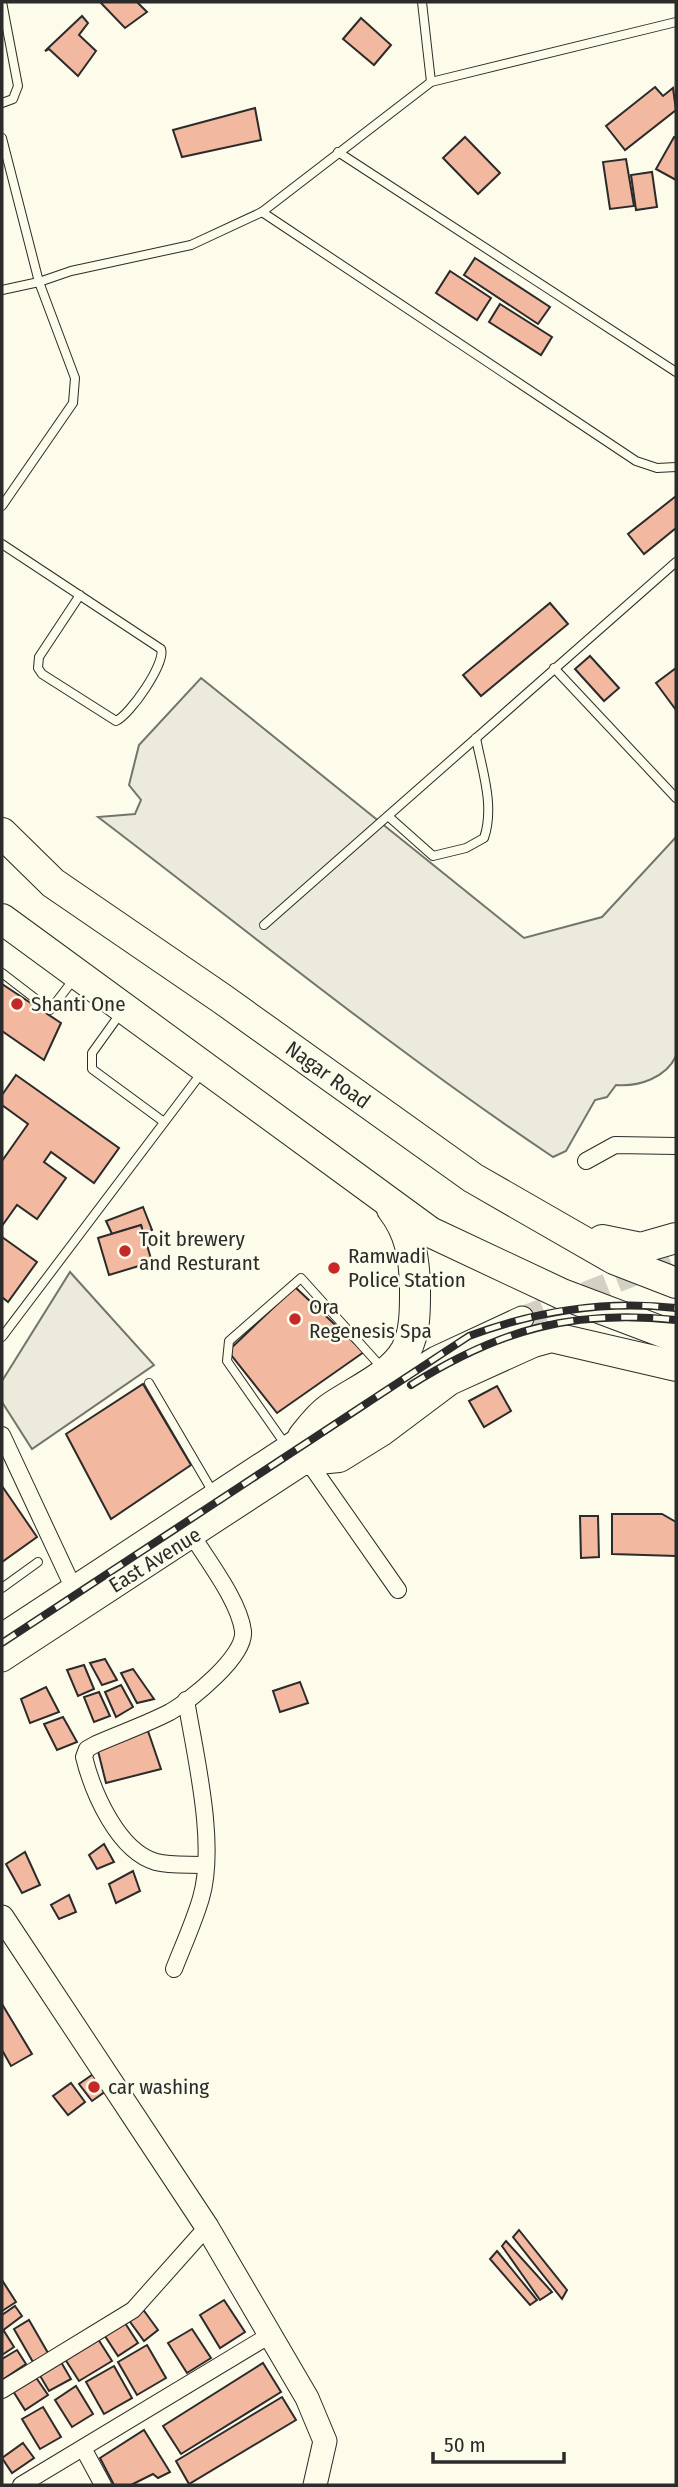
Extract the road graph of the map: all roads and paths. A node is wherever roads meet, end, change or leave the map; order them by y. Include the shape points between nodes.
1 (2, 2) edge
2 (422, 2) edge
3 (674, 26) edge
4 (431, 82) junction
5 (2, 103) edge
6 (2, 138) edge
7 (338, 152) junction
8 (262, 212) junction
9 (39, 282) junction
10 (2, 290) edge
11 (676, 372) edge
12 (676, 467) edge
13 (2, 506) edge
14 (2, 544) edge
15 (676, 562) edge
16 (80, 595) junction
17 (554, 668) junction
18 (476, 738) junction
19 (676, 799) edge
20 (388, 816) junction
21 (2, 833) edge
22 (2, 919) edge
23 (264, 925) dead end
24 (2, 972) edge
25 (78, 974) junction
26 (124, 1009) junction
27 (204, 1069) junction
28 (164, 1122) junction
29 (676, 1146) edge
30 (586, 1161) dead end
31 (388, 1204) junction
32 (555, 1225) junction
33 (676, 1238) edge
34 (676, 1283) edge
35 (525, 1325) tunnel mouth
36 (2, 1337) edge
37 (676, 1337) edge
38 (676, 1366) edge
39 (385, 1371) junction
40 (149, 1383) dead end
41 (2, 1434) edge
42 (298, 1446) junction
43 (214, 1494) junction
44 (181, 1516) junction
45 (193, 1537) junction
46 (38, 1562) dead end
47 (73, 1587) junction
48 (2, 1588) edge
49 (398, 1590) dead end
50 (2, 1635) edge
51 (2, 1660) edge
52 (186, 1700) junction
53 (205, 1865) junction
54 (2, 1917) edge
55 (174, 1969) dead end
56 (207, 2227) junction
57 (270, 2335) junction
58 (2, 2390) edge
59 (83, 2448) junction
60 (21, 2485) edge
61 (103, 2485) edge
62 (315, 2485) edge

1 - 5 lane via 18,86 13,99
2 - 4 lane
3 - 4 lane via 550,50
4 - 7 lane
6 - 9 lane
7 - 8 lane
7 - 11 lane
8 - 9 lane via 191,245
8 - 12 lane via 636,461 657,468
9 - 10 lane
9 - 13 lane via 75,378 75,393 73,403
14 - 16 lane
15 - 17 lane
16 - 16 lane via 156,645 163,655 127,714 116,721 38,668 39,657
17 - 18 lane
17 - 19 lane
18 - 20 lane
18 - 20 lane via 488,800 484,838 433,856
20 - 23 lane
21 - 32 highway, Nagar Road via 53,883 473,1178
22 - 25 highway
24 - 25 lane via 50,1010
25 - 26 highway
26 - 27 highway
26 - 28 lane via 92,1053 92,1069
27 - 28 lane
27 - 31 highway
28 - 36 lane
29 - 30 street via 615,1144
31 - 37 highway via 430,1232 562,1294
31 - 39 highway via 411,1246 415,1318 407,1348
32 - 33 highway via 625,1247 654,1246
32 - 34 highway, Nagar Road via 614,1259
35 - 42 main road
38 - 42 highway via 551,1337 449,1380 339,1457
39 - 42 highway via 326,1411
39 - 42 lane via 301,1278 229,1341 227,1350 227,1361
40 - 43 lane
41 - 47 street
42 - 43 main road, East Avenue
42 - 45 main road, East Avenue
42 - 49 street
43 - 44 main road, East Avenue
44 - 45 street
44 - 47 main road, East Avenue
45 - 51 main road, East Avenue
45 - 52 street via 237,1613 243,1632 229,1663
46 - 48 lane
47 - 50 main road, East Avenue
52 - 53 street via 203,1804
52 - 53 street via 172,1711 87,1749 84,1757 108,1815 130,1847 156,1862
53 - 55 street via 202,1896
54 - 56 main road
56 - 57 main road
56 - 58 street via 133,2310
57 - 59 street
57 - 62 main road via 307,2398 325,2441
59 - 60 street
59 - 61 street

